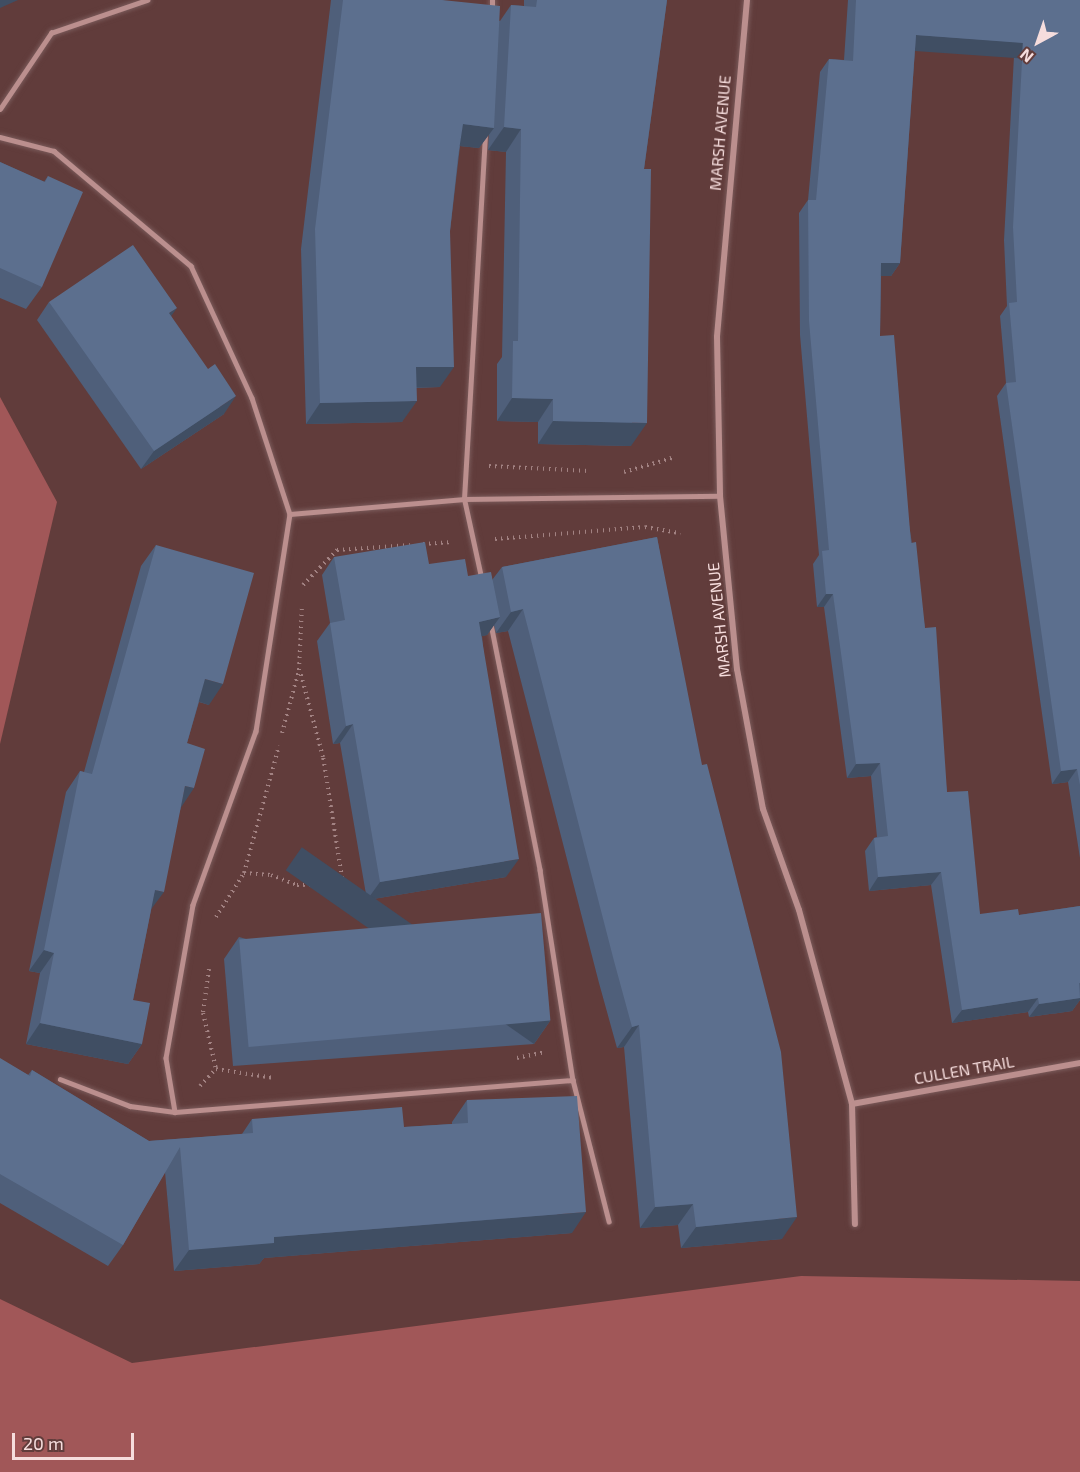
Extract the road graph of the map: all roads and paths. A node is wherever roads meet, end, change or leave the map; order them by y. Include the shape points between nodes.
1 (147, 0) edge
2 (492, 0) edge
3 (747, 0) edge
4 (491, 24) edge
5 (0, 109) edge
6 (485, 131) edge
7 (0, 137) edge
8 (672, 458) dead end
9 (467, 465) junction
10 (596, 471) dead end
11 (620, 473) dead end
12 (720, 496) junction
13 (464, 499) junction
14 (290, 514) junction
15 (680, 533) dead end
16 (472, 541) junction
17 (484, 591) edge
18 (489, 614) edge
19 (299, 670) junction
20 (244, 873) junction
21 (215, 919) dead end
22 (209, 966) dead end
23 (569, 1046) junction
24 (508, 1061) dead end
25 (1080, 1063) edge
26 (60, 1079) dead end
27 (284, 1080) dead end
28 (573, 1080) junction
29 (852, 1104) junction
30 (175, 1112) junction
31 (609, 1221) dead end
32 (855, 1224) dead end

1 - 5 lane via 51,33
2 - 4 lane
3 - 12 street, MARSH AVENUE via 717,337
6 - 9 lane
7 - 14 lane via 54,151 190,266 252,398
8 - 11 path
9 - 10 path
9 - 13 lane
12 - 13 lane
12 - 29 street, MARSH AVENUE via 737,669 763,809 799,910
13 - 14 lane
13 - 16 lane
14 - 30 lane via 256,731 193,905 166,1058
15 - 16 path via 645,527
16 - 17 lane
16 - 19 path via 337,550 303,585
18 - 23 lane via 540,870
19 - 20 path
19 - 20 path via 322,757 343,884 297,885 271,875
20 - 21 path
22 - 27 path via 203,1013 216,1069
23 - 24 path
23 - 28 lane
25 - 29 street, CULLEN TRAIL
26 - 30 lane via 130,1106
28 - 30 lane
28 - 31 lane
29 - 32 street, MARSH AVENUE

